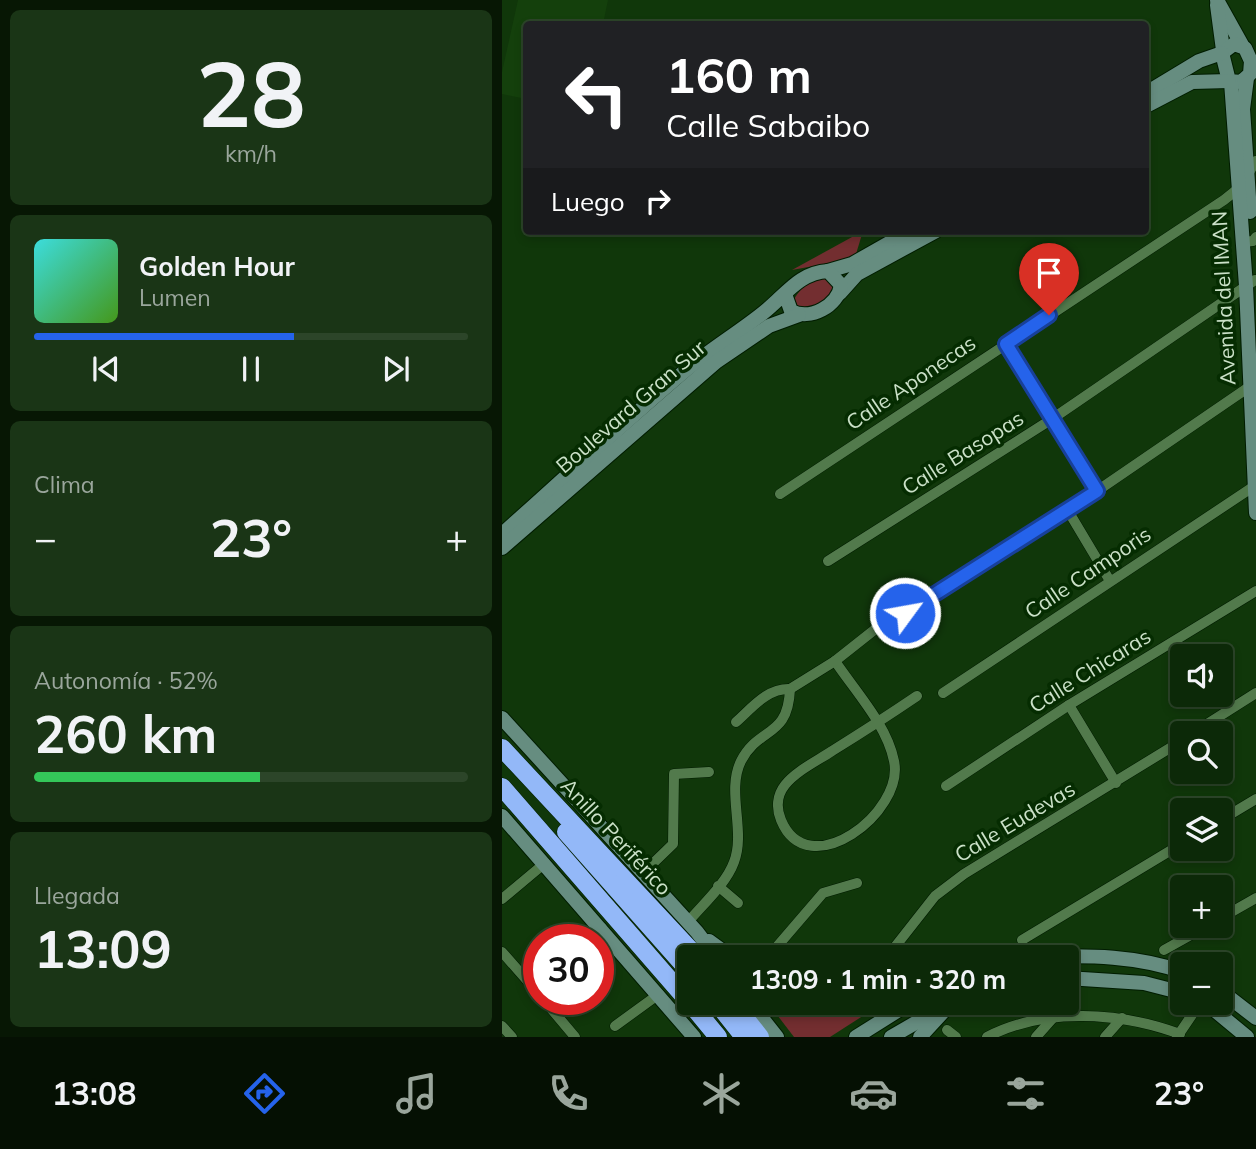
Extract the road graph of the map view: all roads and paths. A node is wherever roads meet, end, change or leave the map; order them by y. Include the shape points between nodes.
1 (1217, 0) edge
2 (1248, 48) edge
3 (1222, 51) junction
4 (1251, 74) edge
5 (1230, 81) junction
6 (1149, 91) edge
7 (1149, 104) edge
8 (1251, 166) edge
9 (1239, 188) junction
10 (903, 235) edge
11 (928, 235) edge
12 (1250, 240) edge
13 (828, 271) junction
14 (1252, 285) edge
15 (840, 293) junction
16 (785, 294) junction
17 (799, 315) junction
18 (1006, 344) junction
19 (1253, 346) edge
20 (1253, 384) edge
21 (1052, 419) junction
22 (596, 457) junction
23 (1254, 468) edge
24 (1255, 485) edge
25 (1097, 491) junction
26 (780, 494) dead end
27 (1067, 509) junction
28 (1256, 513) edge
29 (502, 534) edge
30 (502, 548) edge
31 (828, 561) dead end
32 (1110, 582) junction
33 (1256, 591) edge
34 (905, 613) dead end
35 (878, 627) dead end
36 (835, 661) junction
37 (790, 689) junction
38 (942, 693) dead end
39 (1256, 693) edge
40 (917, 696) dead end
41 (1070, 705) junction
42 (502, 718) edge
43 (1212, 721) edge
44 (736, 722) dead end
45 (876, 723) junction
46 (502, 736) edge
47 (1170, 748) edge
48 (506, 756) edge
49 (709, 772) dead end
50 (502, 778) edge
51 (1116, 783) junction
52 (946, 786) dead end
53 (502, 787) edge
54 (1256, 799) edge
55 (1233, 813) edge
56 (502, 816) edge
57 (1170, 851) edge
58 (545, 863) junction
59 (643, 873) junction
60 (857, 883) dead end
61 (718, 886) junction
62 (1256, 898) edge
63 (502, 899) edge
64 (738, 904) dead end
65 (1233, 911) edge
66 (598, 924) edge
67 (692, 927) junction
68 (1186, 938) edge
69 (1022, 940) dead end
70 (614, 942) edge
71 (686, 945) edge
72 (706, 945) edge
73 (715, 945) edge
74 (778, 945) edge
75 (896, 945) edge
76 (1164, 950) dead end
77 (502, 953) edge
78 (1079, 956) edge
79 (677, 957) edge
80 (1115, 959) junction
81 (1170, 968) edge
82 (677, 974) edge
83 (523, 976) edge
84 (1079, 979) edge
85 (1114, 980) junction
86 (677, 987) edge
87 (1170, 991) edge
88 (659, 994) junction
89 (1233, 996) edge
90 (1233, 1000) edge
91 (1256, 1002) edge
92 (556, 1015) edge
93 (700, 1015) edge
94 (713, 1015) edge
95 (727, 1015) edge
96 (743, 1015) edge
97 (760, 1015) edge
98 (891, 1015) edge
99 (930, 1015) edge
100 (940, 1015) edge
101 (1192, 1015) edge
102 (1220, 1015) edge
103 (1053, 1018) junction
104 (1122, 1018) junction
105 (1256, 1018) edge
106 (502, 1026) edge
107 (615, 1026) dead end
108 (947, 1030) dead end
109 (1179, 1035) edge
110 (512, 1037) edge
111 (575, 1037) edge
112 (694, 1037) edge
113 (718, 1037) edge
114 (730, 1037) edge
115 (744, 1037) edge
116 (760, 1037) edge
117 (777, 1037) edge
118 (856, 1037) edge
119 (891, 1037) edge
120 (920, 1037) edge
121 (956, 1037) edge
122 (987, 1037) edge
123 (1036, 1037) edge
124 (1105, 1037) edge
125 (1247, 1037) edge

1 - 2 main road
1 - 3 main road
2 - 3 main road via 1234,44
2 - 4 main road, Avenida del IMAN
3 - 5 main road, Avenida del IMAN
3 - 6 main road
4 - 5 main road
4 - 8 main road, Avenida del IMAN via 1243,109
5 - 7 main road via 1192,82
5 - 9 main road, Avenida del IMAN
8 - 9 street
8 - 12 main road, Avenida del IMAN
9 - 12 main road, Avenida del IMAN
9 - 18 street, Calle Aponecas
10 - 13 main road via 852,264
11 - 15 main road via 857,274
12 - 14 main road, Avenida del IMAN
13 - 15 main road via 839,279
13 - 16 main road via 804,276
14 - 19 main road, Avenida del IMAN
14 - 21 street, Calle Basopas
15 - 17 main road via 822,310
16 - 17 main road via 787,306
16 - 22 main road, Boulevard Gran Sur via 687,369
17 - 22 main road, Boulevard Gran Sur via 769,326 723,356
18 - 21 street
18 - 26 street, Calle Aponecas
19 - 20 main road, Avenida del IMAN
20 - 23 main road, Avenida del IMAN
20 - 25 street
21 - 25 street
21 - 31 street, Calle Basopas
22 - 29 main road, Boulevard Gran Sur
22 - 30 main road, Boulevard Gran Sur
23 - 24 main road, Avenida del IMAN
24 - 28 main road, Avenida del IMAN
24 - 32 street, Calle Camporis
25 - 27 street
27 - 32 street
27 - 34 street
32 - 38 street, Calle Camporis
33 - 41 street, Calle Chicaras
35 - 36 street
36 - 37 street
36 - 45 street
37 - 44 street via 780,688 763,697
37 - 61 street via 786,716 740,763 735,860
39 - 43 street
40 - 45 street
41 - 51 street
41 - 52 street, Calle Chicaras
42 - 59 main road
45 - 45 street via 785,785 778,810 783,824 803,844 822,846 851,835 886,799 895,765
46 - 48 highway
47 - 51 street, Calle Eudevas
48 - 71 highway, Anillo Periférico
48 - 79 highway
49 - 59 street via 674,774 672,844
50 - 82 highway
51 - 75 street, Calle Eudevas via 964,874 935,896
53 - 86 highway
54 - 55 street
56 - 58 main road
57 - 69 street
58 - 63 street
58 - 66 main road
59 - 67 main road
60 - 74 street via 823,893
61 - 64 street
61 - 67 street
62 - 65 street
67 - 72 main road
67 - 73 main road
68 - 76 street
70 - 88 main road
77 - 83 street
78 - 80 main road
80 - 81 main road
80 - 85 main road
84 - 85 main road
85 - 87 main road
88 - 107 street
88 - 112 main road
89 - 91 main road
90 - 105 main road
92 - 111 street
93 - 113 highway
94 - 114 highway
95 - 115 highway
96 - 116 highway
97 - 117 main road
98 - 118 main road
99 - 119 main road
100 - 120 main road
101 - 109 street
102 - 125 main road
103 - 104 street
103 - 122 street via 1011,1025
103 - 123 street
104 - 109 street
104 - 124 street
106 - 110 street
108 - 121 street

